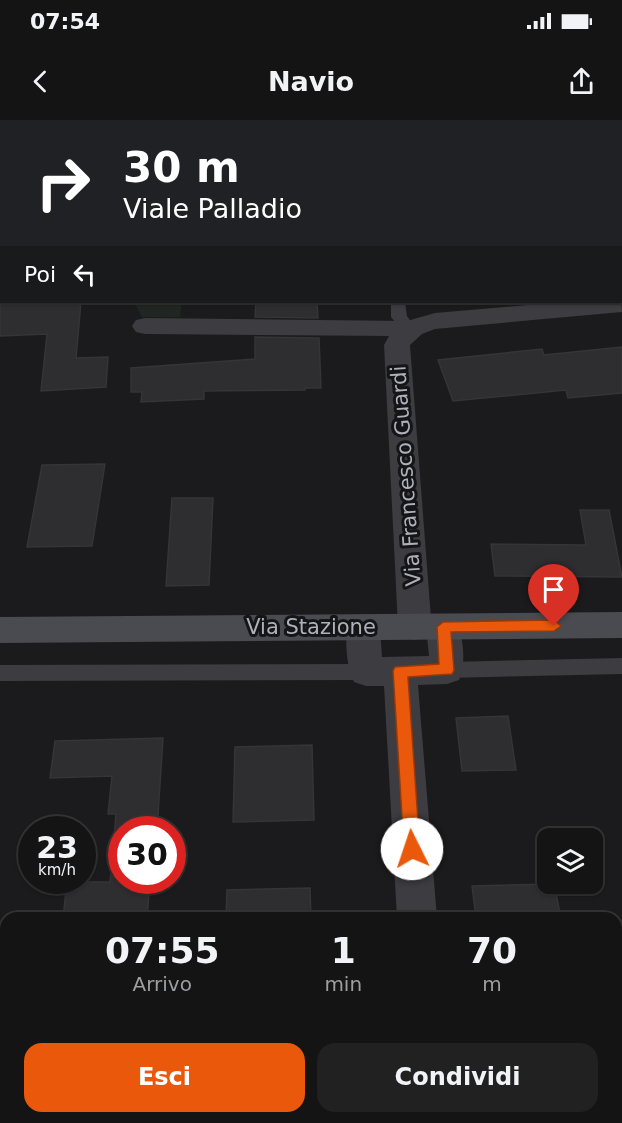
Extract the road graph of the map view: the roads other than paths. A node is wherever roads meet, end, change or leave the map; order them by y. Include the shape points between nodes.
1 (398, 303) edge
2 (622, 304) edge
3 (145, 327) dead end
4 (408, 329) junction
5 (622, 625) edge
6 (363, 627) junction
7 (429, 627) junction
8 (0, 630) edge
9 (622, 666) edge
10 (447, 670) junction
11 (383, 671) junction
12 (0, 674) edge
13 (416, 912) edge

1 - 4 lane via 399,317
2 - 4 street via 447,320
3 - 4 street
4 - 7 street, Via Francesco Guardi via 397,345
5 - 7 street, Via Stazione
6 - 7 street, Via Stazione
6 - 8 street, Via Stazione
6 - 11 street
7 - 10 street, Via Francesco Guardi
9 - 10 lane
10 - 11 street
11 - 12 lane
11 - 13 street

